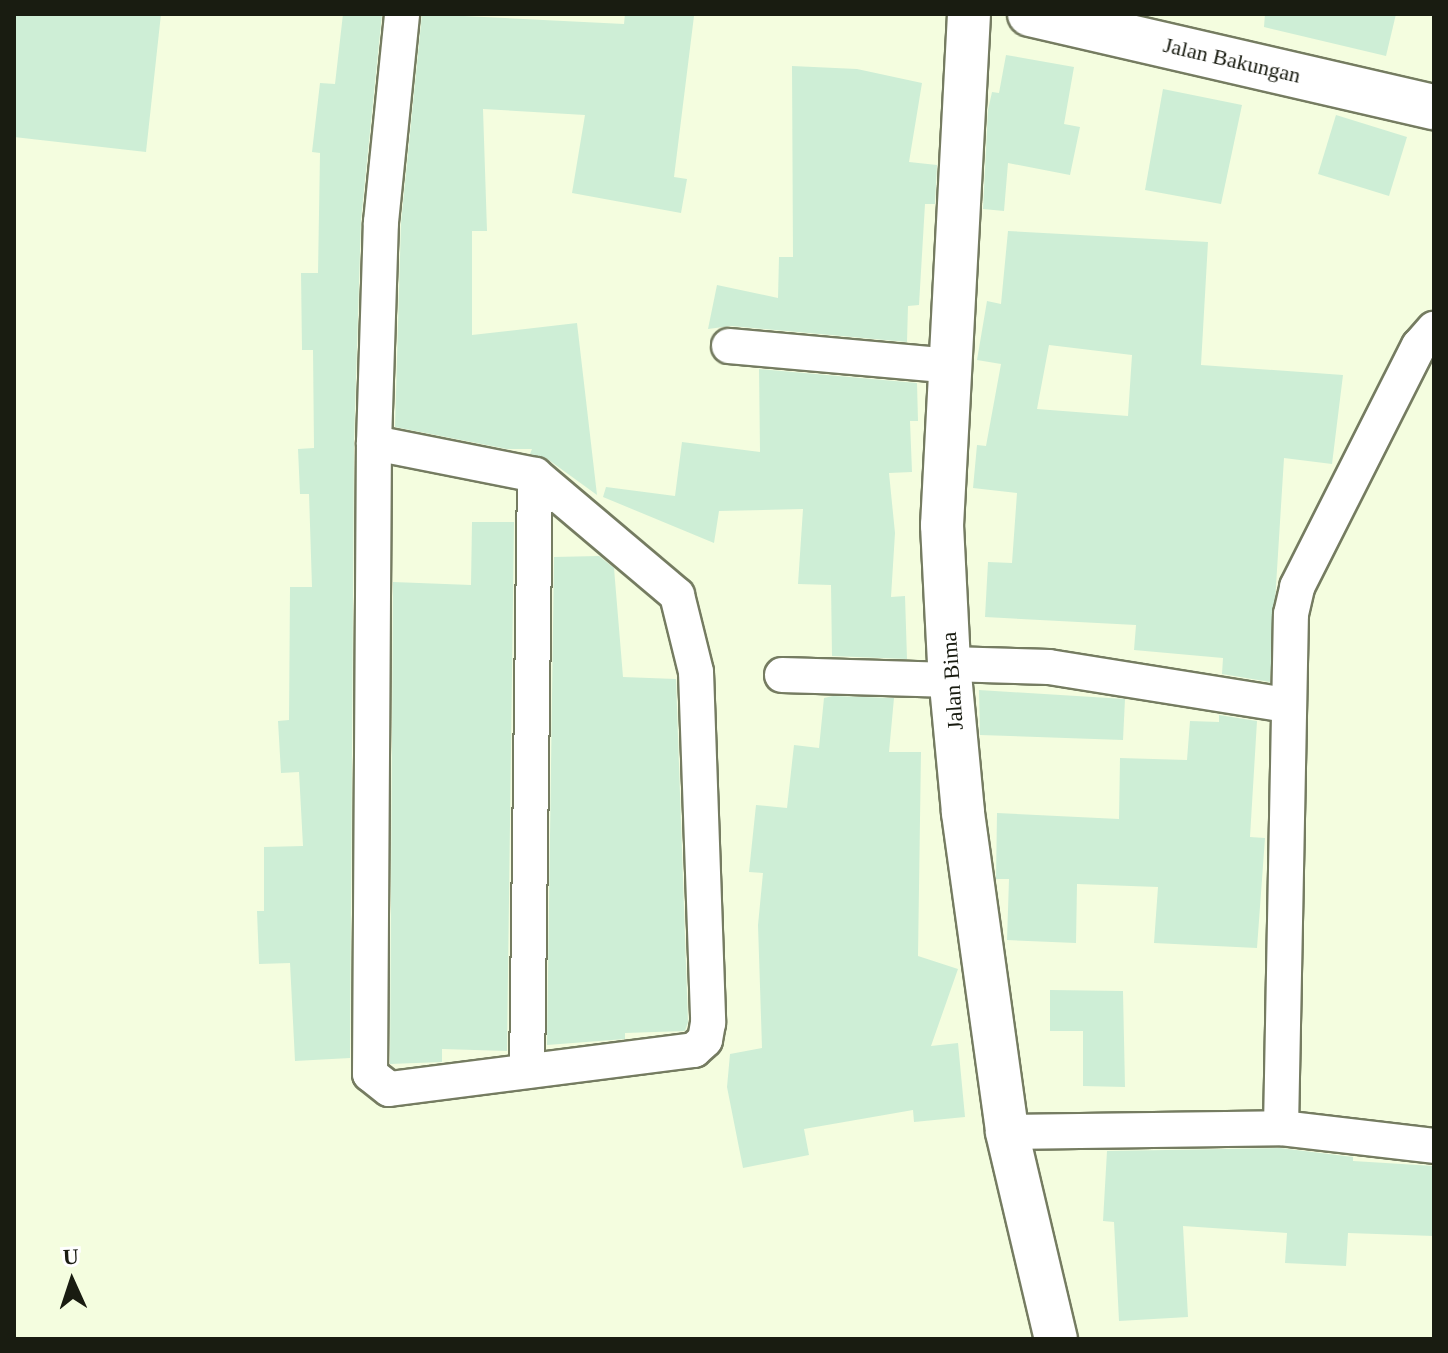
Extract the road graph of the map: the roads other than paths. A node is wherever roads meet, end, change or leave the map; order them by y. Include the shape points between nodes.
1 (402, 14) edge
2 (969, 14) edge
3 (1030, 14) edge
4 (1434, 107) edge
5 (1434, 329) edge
6 (729, 346) dead end
7 (951, 366) junction
8 (374, 443) junction
9 (535, 475) junction
10 (950, 672) junction
11 (782, 675) dead end
12 (1286, 705) junction
13 (527, 1071) junction
14 (1281, 1128) junction
15 (1007, 1132) junction
16 (1434, 1146) edge
17 (1056, 1339) edge

1 - 8 street via 381,222
2 - 7 street, Jalan Bima
3 - 4 main road, Jalan Bakungan
5 - 12 street via 1419,346 1297,587 1287,639
6 - 7 street
7 - 10 street, Jalan Bima via 942,525
8 - 9 street
8 - 13 street via 370,1074 389,1089
9 - 13 street
9 - 13 street via 677,595 696,672 708,1023 705,1040 686,1053
10 - 11 street
10 - 12 street via 1049,667
10 - 15 street, Jalan Bima via 963,813
12 - 14 street
14 - 15 street
14 - 16 street
15 - 17 street, Jalan Bima

